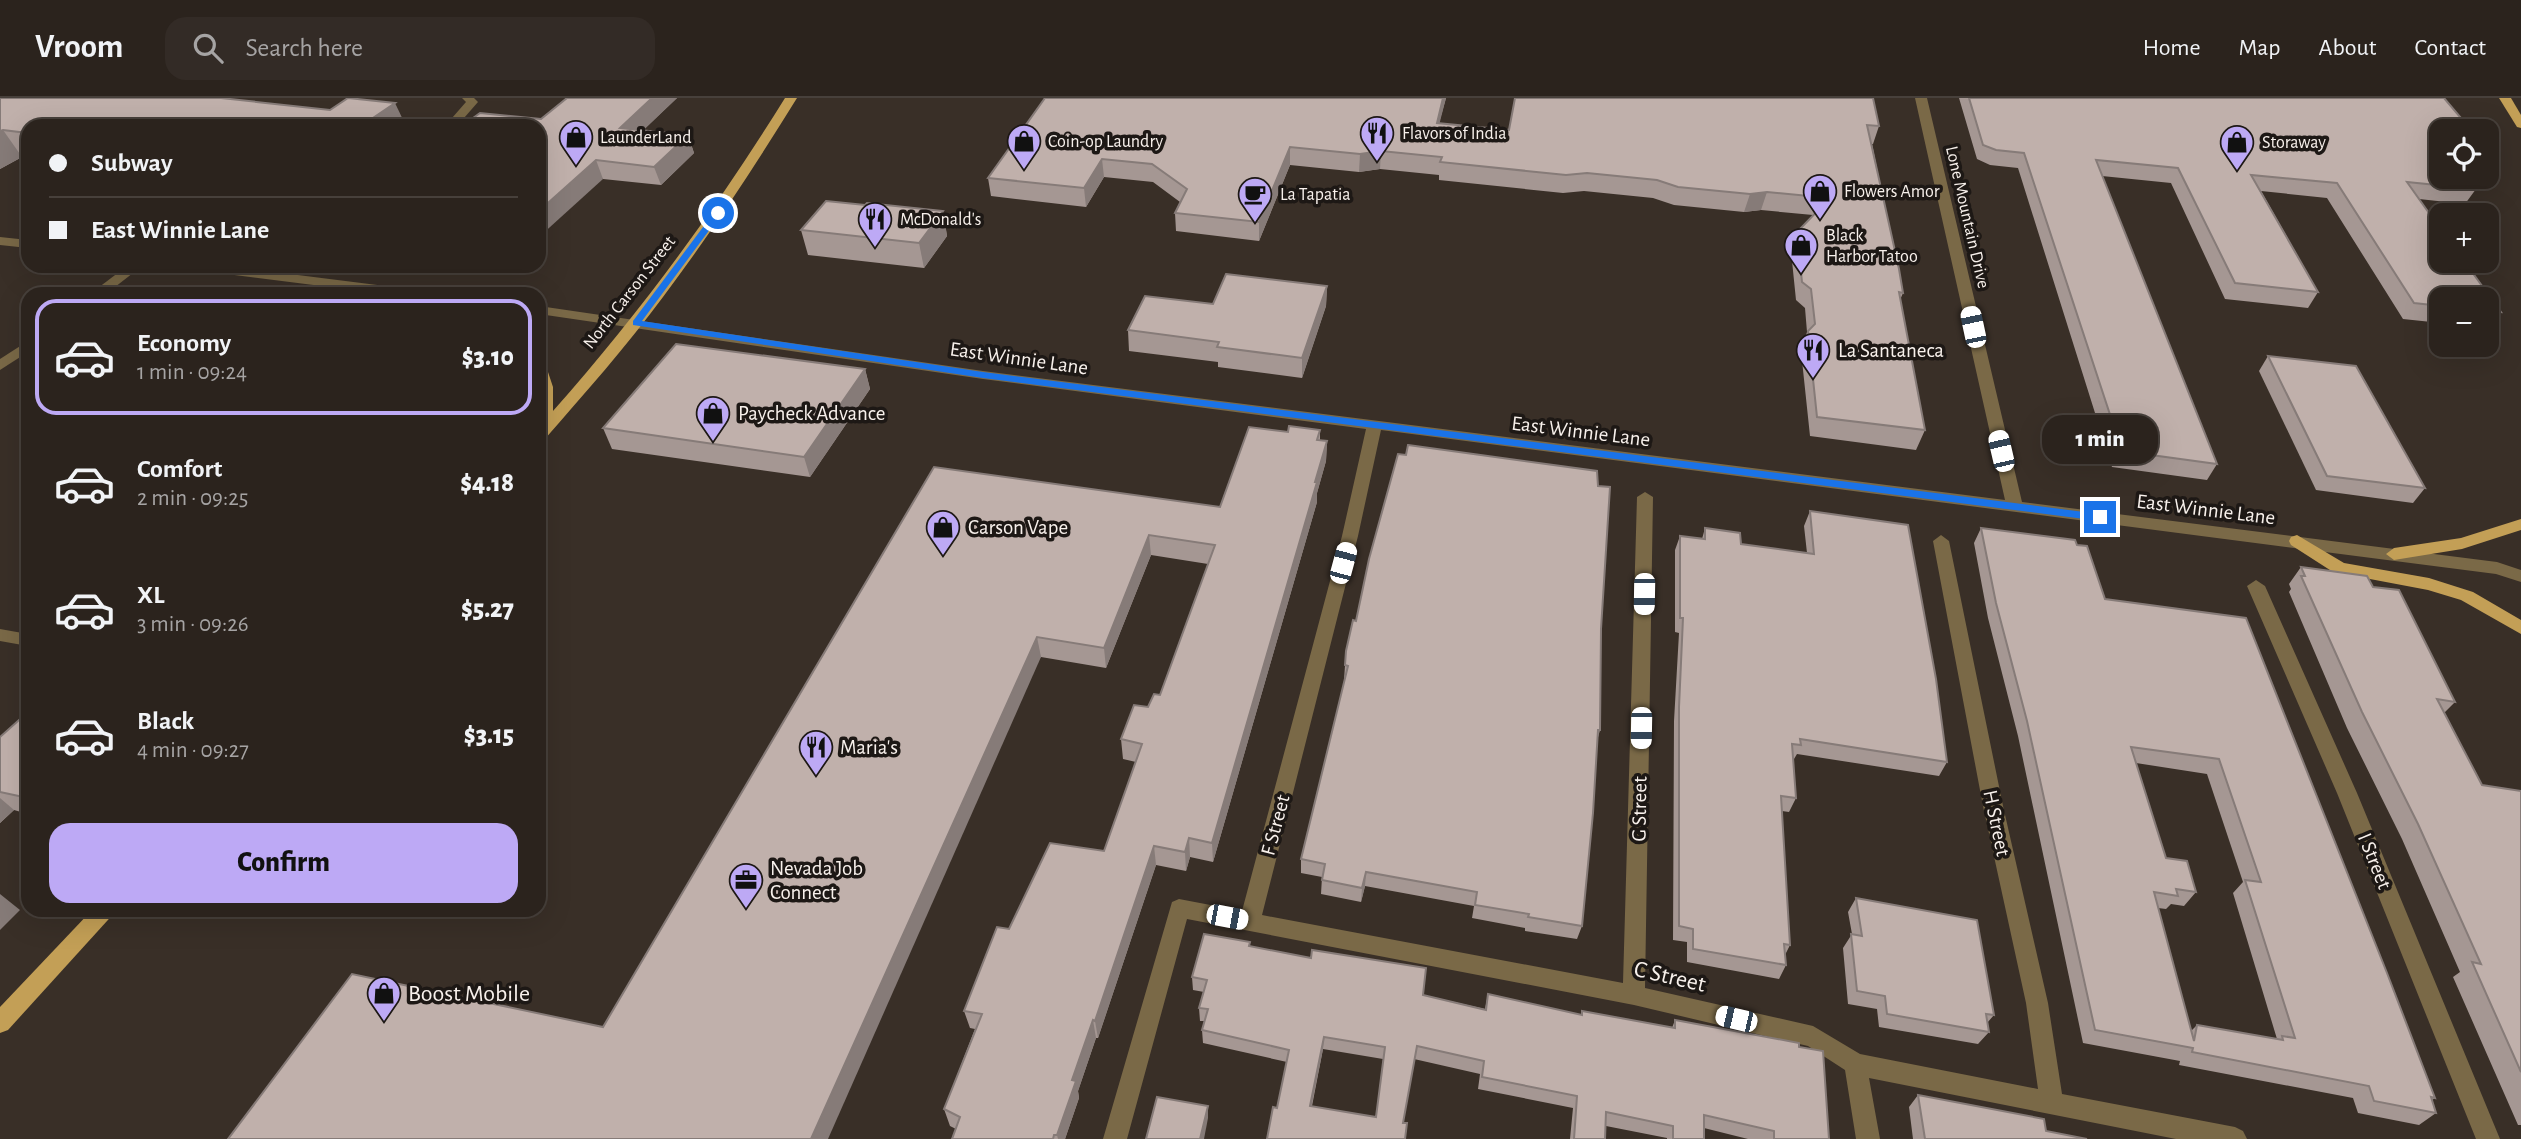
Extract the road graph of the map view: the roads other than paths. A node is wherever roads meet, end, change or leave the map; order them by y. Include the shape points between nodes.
1 (468, 98) edge
2 (791, 98) edge
3 (1921, 98) edge
4 (2505, 98) edge
5 (457, 119) edge
6 (2521, 125) edge
7 (0, 241) edge
8 (21, 243) edge
9 (126, 273) edge
10 (251, 273) edge
11 (305, 273) edge
12 (299, 279) junction
13 (106, 287) edge
14 (362, 287) edge
15 (546, 311) edge
16 (636, 323) junction
17 (21, 350) edge
18 (0, 366) edge
19 (1374, 426) junction
20 (546, 429) edge
21 (1645, 497) dead end
22 (2015, 509) junction
23 (2521, 524) edge
24 (1941, 541) dead end
25 (2297, 541) junction
26 (2394, 554) junction
27 (2521, 576) edge
28 (2256, 586) dead end
29 (2521, 628) edge
30 (0, 635) edge
31 (21, 639) edge
32 (99, 917) edge
33 (1250, 921) junction
34 (1634, 995) junction
35 (0, 1023) edge
36 (1855, 1064) junction
37 (2052, 1104) junction
38 (1115, 1139) edge
39 (1868, 1139) edge
40 (2235, 1139) edge
41 (2488, 1139) edge

1 - 5 street via 472,102
2 - 16 main road, North Carson Street via 736,186
3 - 22 street, Lone Mountain Drive
4 - 6 main road
7 - 8 street
9 - 13 street
10 - 12 street
11 - 12 street
12 - 14 street
15 - 16 street, East Winnie Lane
16 - 19 street, East Winnie Lane via 983,375
16 - 20 main road, North Carson Street
17 - 18 street
19 - 22 street, East Winnie Lane
19 - 33 street, F Street
21 - 34 street, G Street
22 - 25 street, East Winnie Lane
23 - 26 main road via 2462,543
24 - 37 street, H Street via 2037,1003
25 - 26 street, East Winnie Lane
25 - 29 main road via 2339,568 2429,583 2467,596
26 - 27 street, East Winnie Lane via 2497,568
28 - 41 street, I Street via 2347,793
30 - 31 street
32 - 35 main road
33 - 34 street, C Street
33 - 38 street via 1179,908
34 - 36 street, C Street via 1813,1037
36 - 37 street, C Street
36 - 39 street
37 - 40 street, C Street

